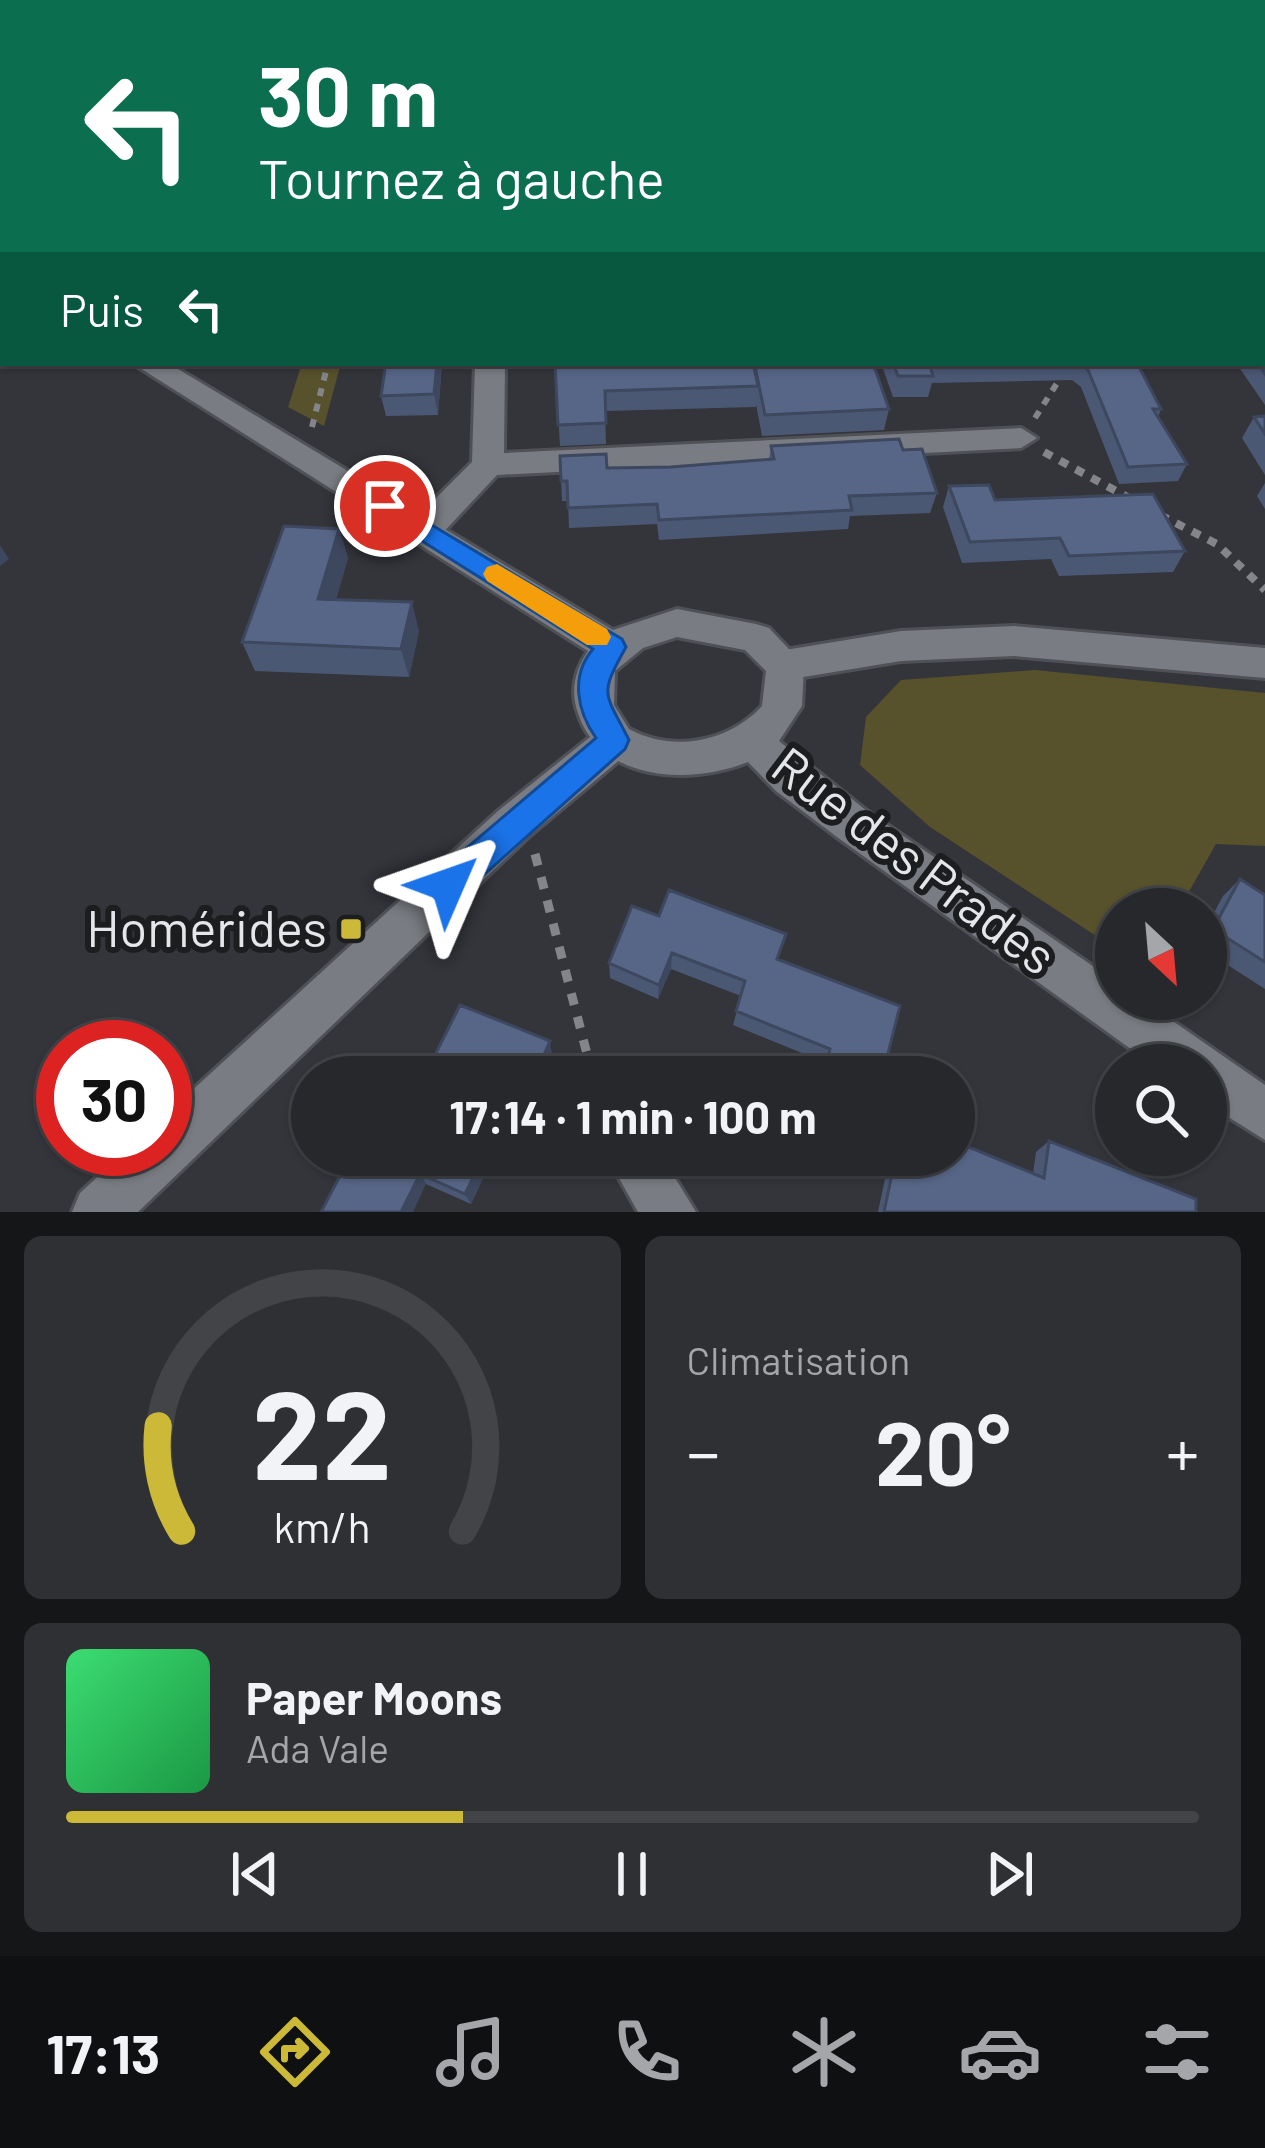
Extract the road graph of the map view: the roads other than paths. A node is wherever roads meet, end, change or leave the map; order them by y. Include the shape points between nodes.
1 (151, 366) edge
2 (490, 366) edge
3 (1021, 438) road end
4 (488, 465) junction
5 (425, 530) junction
6 (612, 647) junction
7 (1265, 663) edge
8 (785, 665) junction
9 (614, 740) junction
10 (752, 740) junction
11 (1164, 1044) edge
12 (1227, 1088) edge
13 (1265, 1115) edge
14 (99, 1212) edge

1 - 5 street
2 - 4 street
3 - 4 street
4 - 5 street
5 - 6 street
6 - 8 street via 677,622 756,638
6 - 9 street via 596,665 592,689
7 - 8 street via 1014,641 901,646
8 - 10 street via 779,716
9 - 10 street via 681,755 723,754
9 - 14 street via 513,824
10 - 11 street, Rue des Prades via 836,812
12 - 13 street

